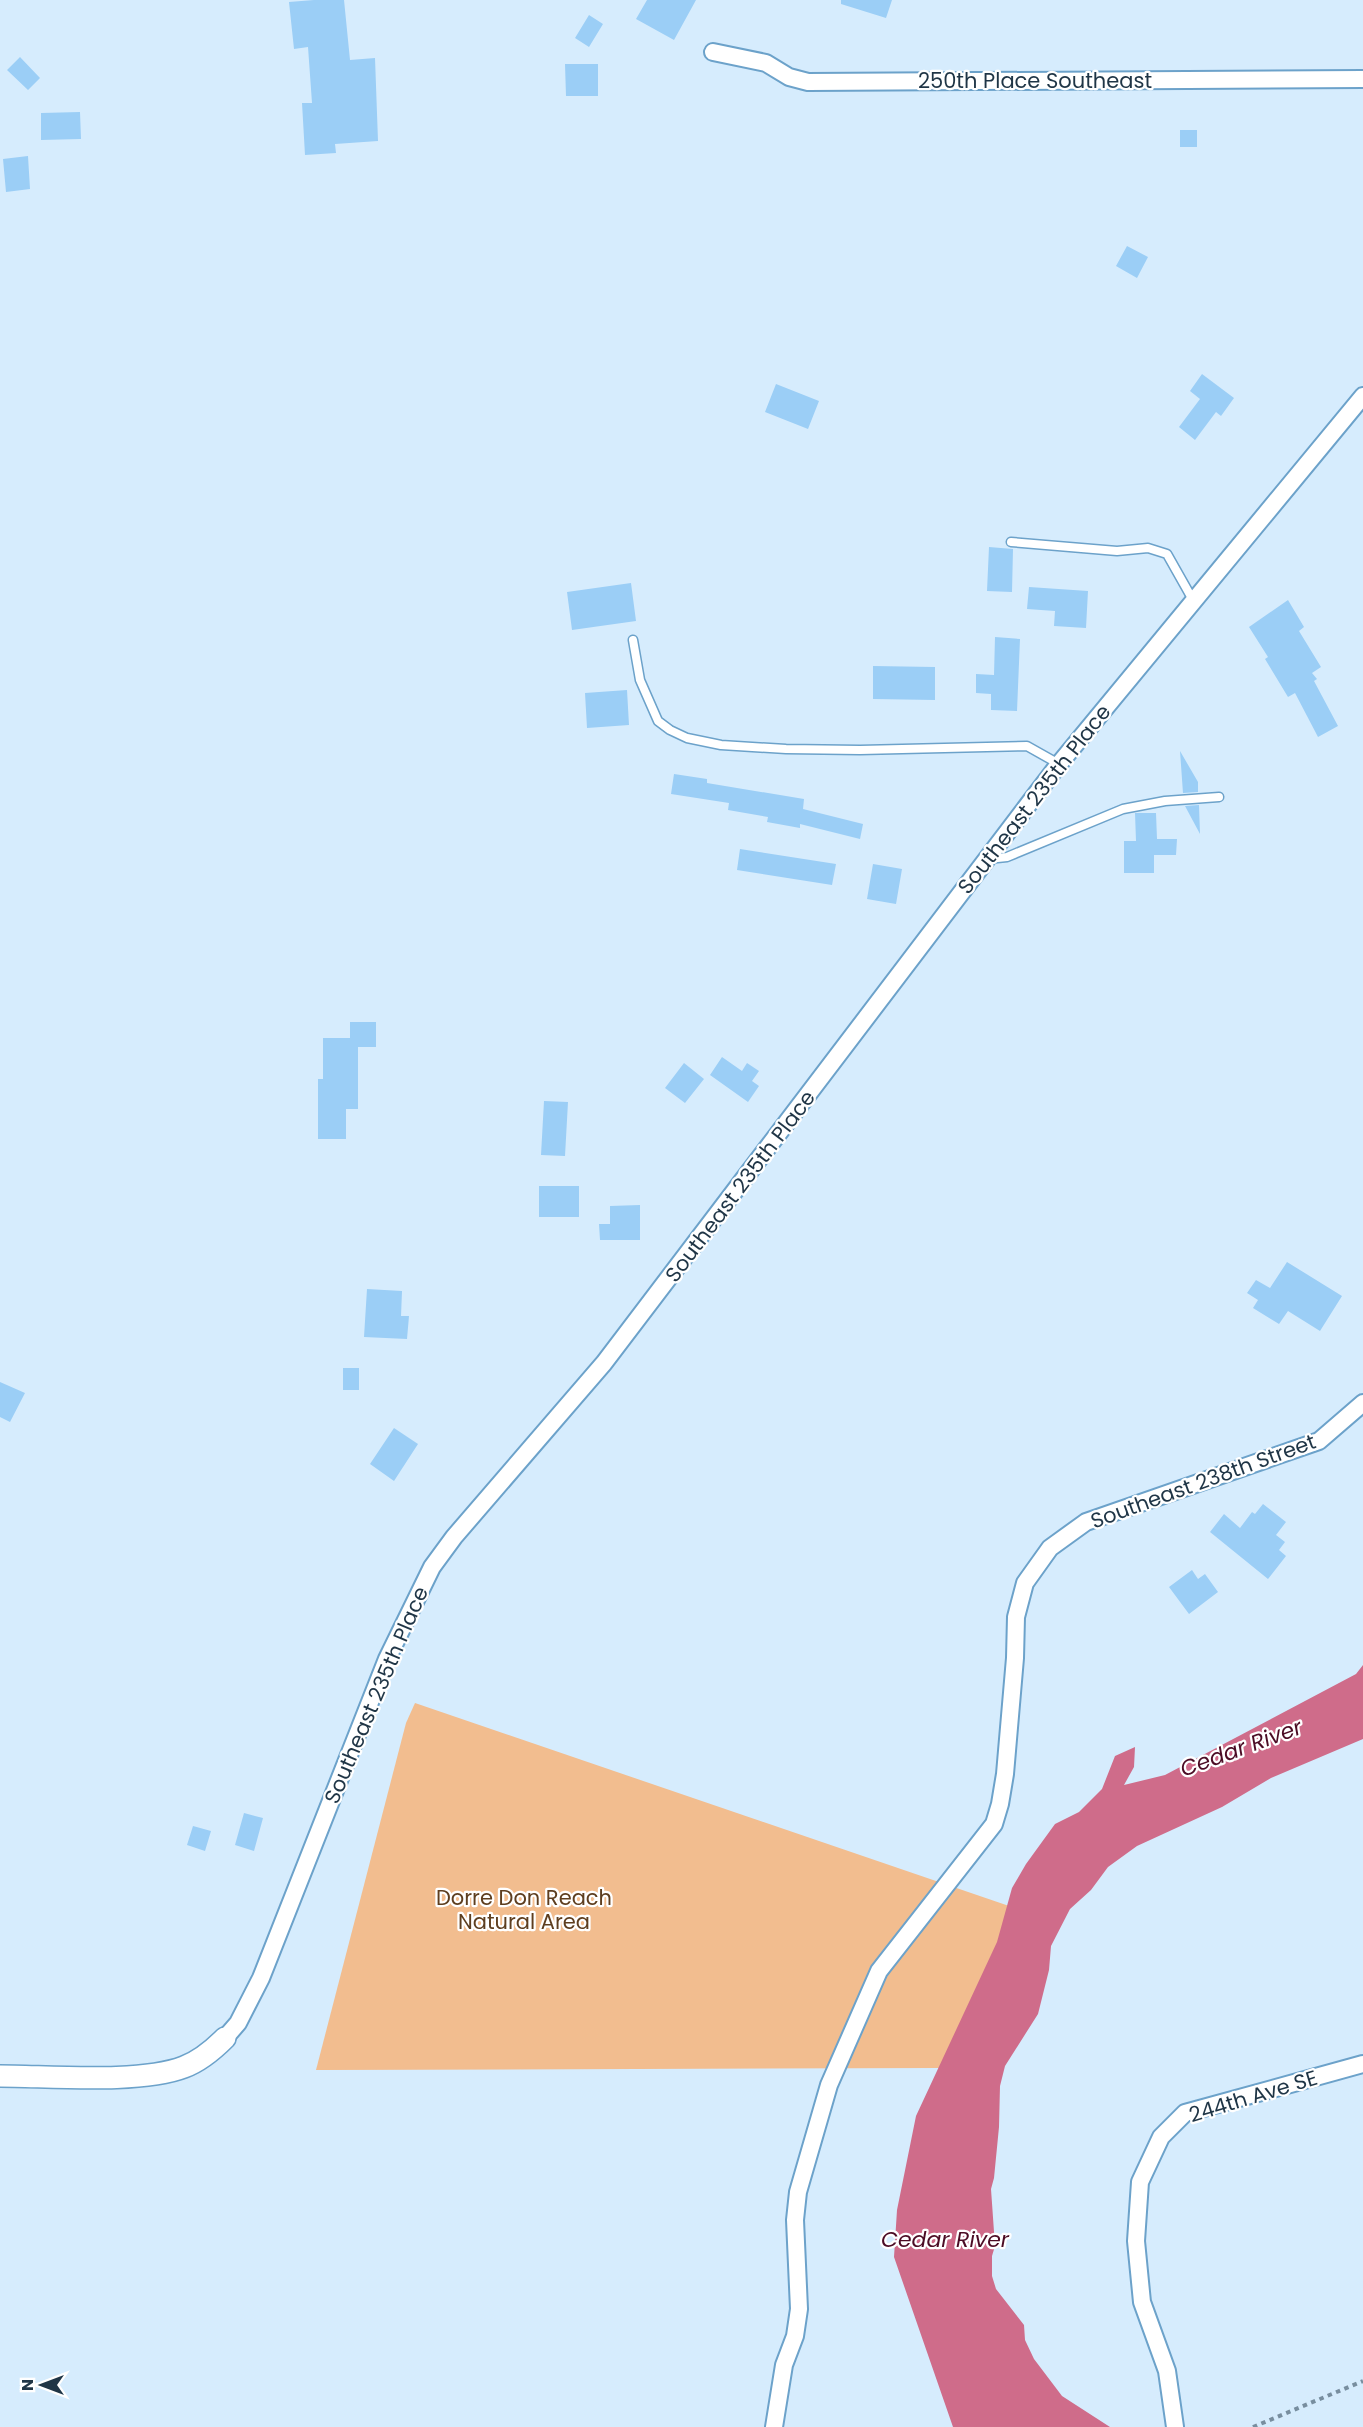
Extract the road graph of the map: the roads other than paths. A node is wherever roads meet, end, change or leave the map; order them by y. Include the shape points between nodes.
1 (713, 52) dead end
2 (1363, 79) edge
3 (1363, 396) edge
4 (1011, 542) dead end
5 (1193, 600) junction
6 (633, 640) dead end
7 (1059, 764) junction
8 (1219, 797) dead end
9 (987, 859) junction
10 (1363, 1403) edge
11 (225, 2038) joint
12 (1363, 2064) edge
13 (0, 2076) edge
14 (774, 2427) edge
15 (1175, 2427) edge

1 - 2 street, 250th Place Southeast via 765,63 807,82
3 - 5 street, Southeast 235th Place
4 - 5 lane via 1117,551 1148,548 1167,554
5 - 7 street, Southeast 235th Place
6 - 7 lane via 640,680 657,721 687,738 721,745 797,749 1027,746
7 - 9 street, Southeast 235th Place
8 - 9 lane via 1123,809 1007,857
9 - 11 street, Southeast 235th Place via 604,1363 453,1537 432,1567 387,1659 261,1978 238,2023
10 - 14 street, Southeast 238th Street via 1319,1441 1086,1522 1050,1548 1025,1582 1016,1617 1005,1774 993,1824 879,1971 829,2085 798,2192 795,2220 799,2309
11 - 13 street via 186,2067 158,2074
12 - 15 street, 244th Ave SE via 1185,2113 1161,2137 1140,2182 1136,2241 1142,2302 1167,2371

